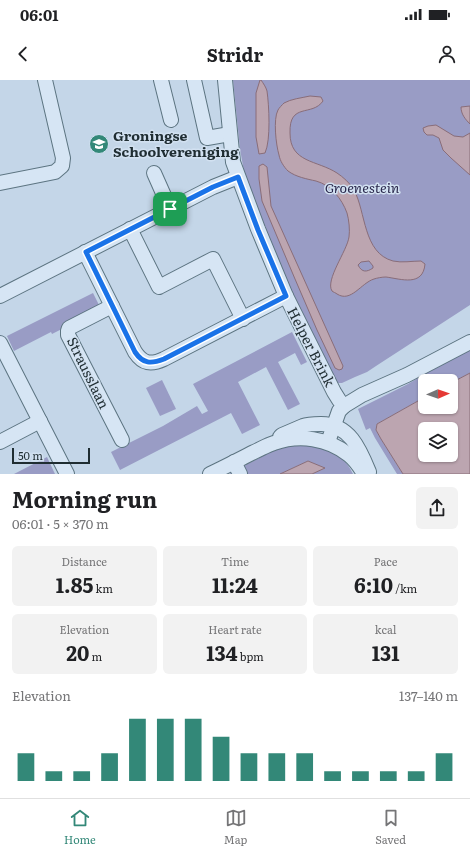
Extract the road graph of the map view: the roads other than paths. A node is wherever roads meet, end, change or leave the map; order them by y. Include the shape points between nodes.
1 (45, 80) edge
2 (161, 80) edge
3 (194, 80) edge
4 (225, 80) edge
5 (171, 120) dead end
6 (230, 134) junction
7 (154, 173) dead end
8 (238, 177) junction
9 (0, 183) edge
10 (170, 209) junction
11 (130, 229) junction
12 (86, 252) junction
13 (0, 296) edge
14 (286, 296) junction
15 (112, 306) junction
16 (243, 319) junction
17 (470, 342) edge
18 (0, 343) edge
19 (344, 406) junction
20 (40, 421) junction
21 (333, 426) junction
22 (122, 440) dead end
23 (0, 442) edge
24 (328, 442) junction
25 (274, 443) junction
26 (237, 468) edge
27 (67, 474) edge
28 (210, 474) edge
29 (364, 474) edge
30 (370, 474) edge

1 - 9 street via 64,158 62,166 55,172
2 - 5 street
3 - 6 street via 207,138
4 - 6 street, Helper Brink
6 - 8 street, Helper Brink via 233,162
7 - 10 street
8 - 10 street
8 - 14 street, Helper Brink
10 - 11 street
11 - 12 street
11 - 16 street via 159,287 213,259
12 - 13 street
12 - 15 street
14 - 16 street
14 - 19 street, Helper Brink via 334,392
15 - 16 street via 138,358 151,363 164,359
15 - 22 street, Strausslaan via 69,328 68,335
17 - 19 street
18 - 20 street
19 - 21 street
20 - 23 street
20 - 27 street
21 - 24 street
21 - 25 street via 304,426 282,435
21 - 30 street via 354,441
24 - 25 street via 310,438
24 - 29 street via 350,455
25 - 26 street
26 - 28 street

